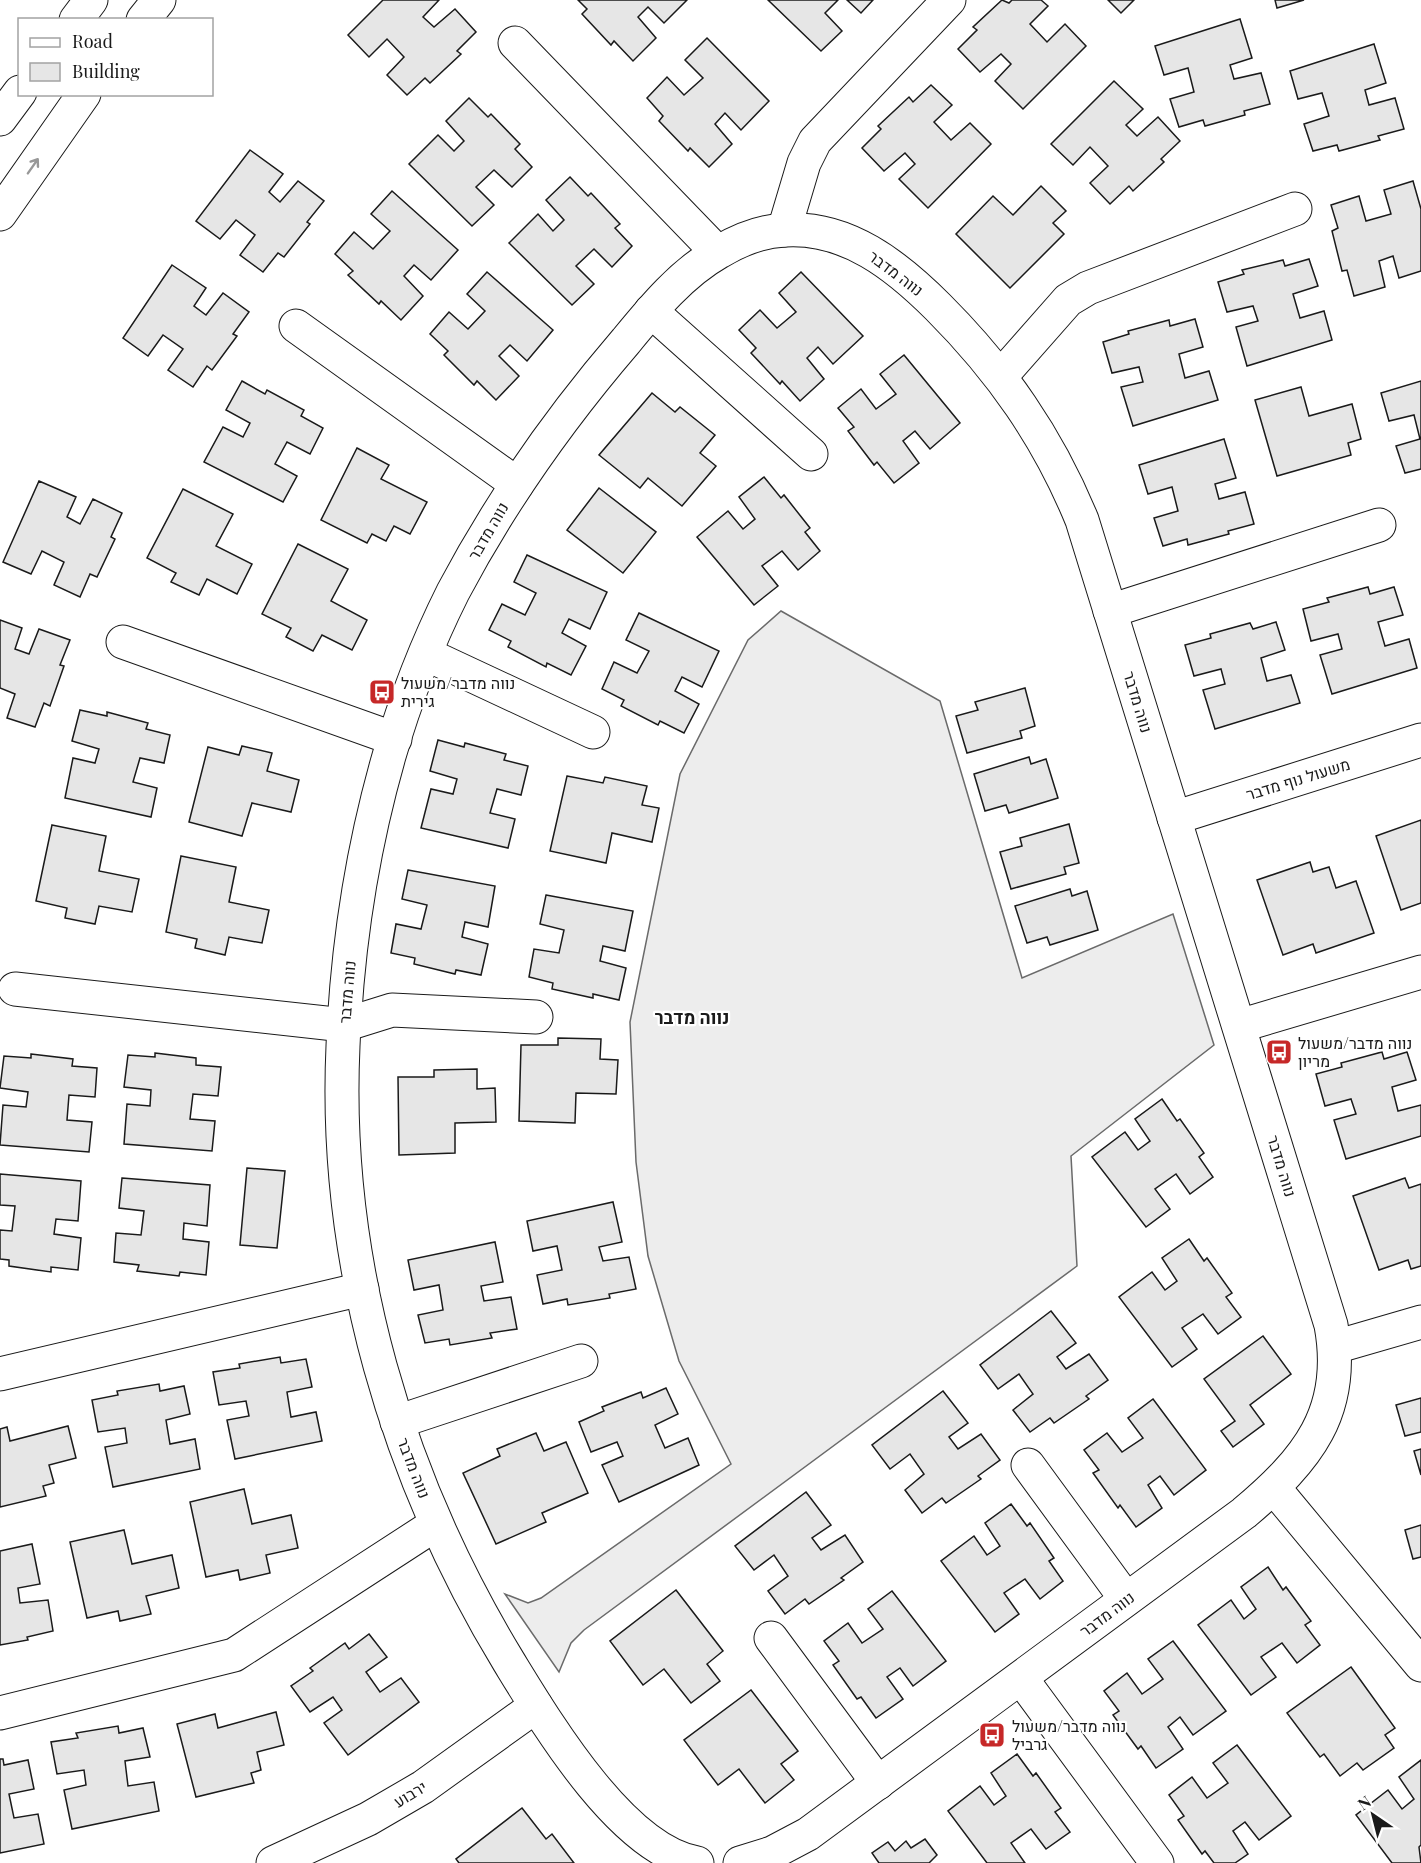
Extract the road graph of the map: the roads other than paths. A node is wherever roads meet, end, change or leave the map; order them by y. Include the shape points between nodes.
1 (92, 0) edge
2 (159, 0) edge
3 (948, 0) edge
4 (78, 18) edge
5 (146, 18) edge
6 (515, 43) dead end
7 (18, 95) edge
8 (83, 96) edge
9 (0, 119) edge
10 (1295, 209) dead end
11 (0, 214) edge
12 (784, 230) junction
13 (717, 252) junction
14 (651, 311) junction
15 (296, 326) dead end
16 (1001, 376) junction
17 (811, 454) dead end
18 (517, 484) junction
19 (1379, 525) dead end
20 (1110, 610) junction
21 (123, 642) dead end
22 (426, 654) junction
23 (593, 732) dead end
24 (394, 739) junction
25 (1421, 740) edge
26 (1174, 818) junction
27 (1421, 972) edge
28 (15, 989) dead end
29 (536, 1017) dead end
30 (344, 1025) junction
31 (1239, 1026) junction
32 (362, 1289) junction
33 (1421, 1322) edge
34 (1335, 1347) junction
35 (581, 1361) dead end
36 (0, 1374) edge
37 (397, 1422) junction
38 (1028, 1465) dead end
39 (1274, 1488) junction
40 (436, 1524) junction
41 (1126, 1599) junction
42 (771, 1638) dead end
43 (1421, 1665) edge
44 (1021, 1678) junction
45 (536, 1706) junction
46 (0, 1713) edge
47 (878, 1783) junction
48 (273, 1863) edge
49 (697, 1863) edge
50 (740, 1863) edge
51 (1157, 1863) edge

1 - 4 street
2 - 5 street
3 - 12 street via 815,141 804,163
6 - 13 street
7 - 9 street
11 -> 8 street
10 - 16 street via 1088,288 1068,300
12 - 13 street, נווה מדבר via 751,236
12 - 16 street, נווה מדבר via 819,232 852,242 886,261 920,289
13 - 14 street, נווה מדבר via 684,277
14 - 17 street
14 - 18 street, נווה מדבר via 592,381
15 - 18 street
16 - 20 street, נווה מדבר via 1039,431 1069,489
18 - 22 street, נווה מדבר via 451,597
19 - 20 street
20 - 26 street, נווה מדבר
21 - 24 street
22 - 23 street
22 - 24 street, נווה מדבר
24 - 30 street, נווה מדבר via 367,844 351,939
25 - 26 street, משעול נוף מדבר
26 - 31 street, נווה מדבר
27 - 31 street
28 - 30 street
29 - 30 street via 392,1010
30 - 32 street, נווה מדבר via 344,1151
31 - 34 street, נווה מדבר
32 - 36 street
32 - 37 street, נווה מדבר
33 - 34 street
34 - 39 street, נווה מדבר via 1334,1382 1326,1416 1297,1464
35 - 37 street
37 - 40 street, נווה מדבר
38 - 41 street
39 - 41 street, נווה מדבר
39 - 43 street
40 - 45 street, נווה מדבר via 484,1622
40 - 46 street via 234,1655
41 - 44 street, נווה מדבר
42 - 47 street
44 - 47 street, נווה מדבר
44 - 51 street
45 - 48 street, ירבוע via 423,1787 368,1819
45 - 49 street, נווה מדבר via 619,1816 639,1836 661,1851
47 - 50 street, נווה מדבר via 808,1834

